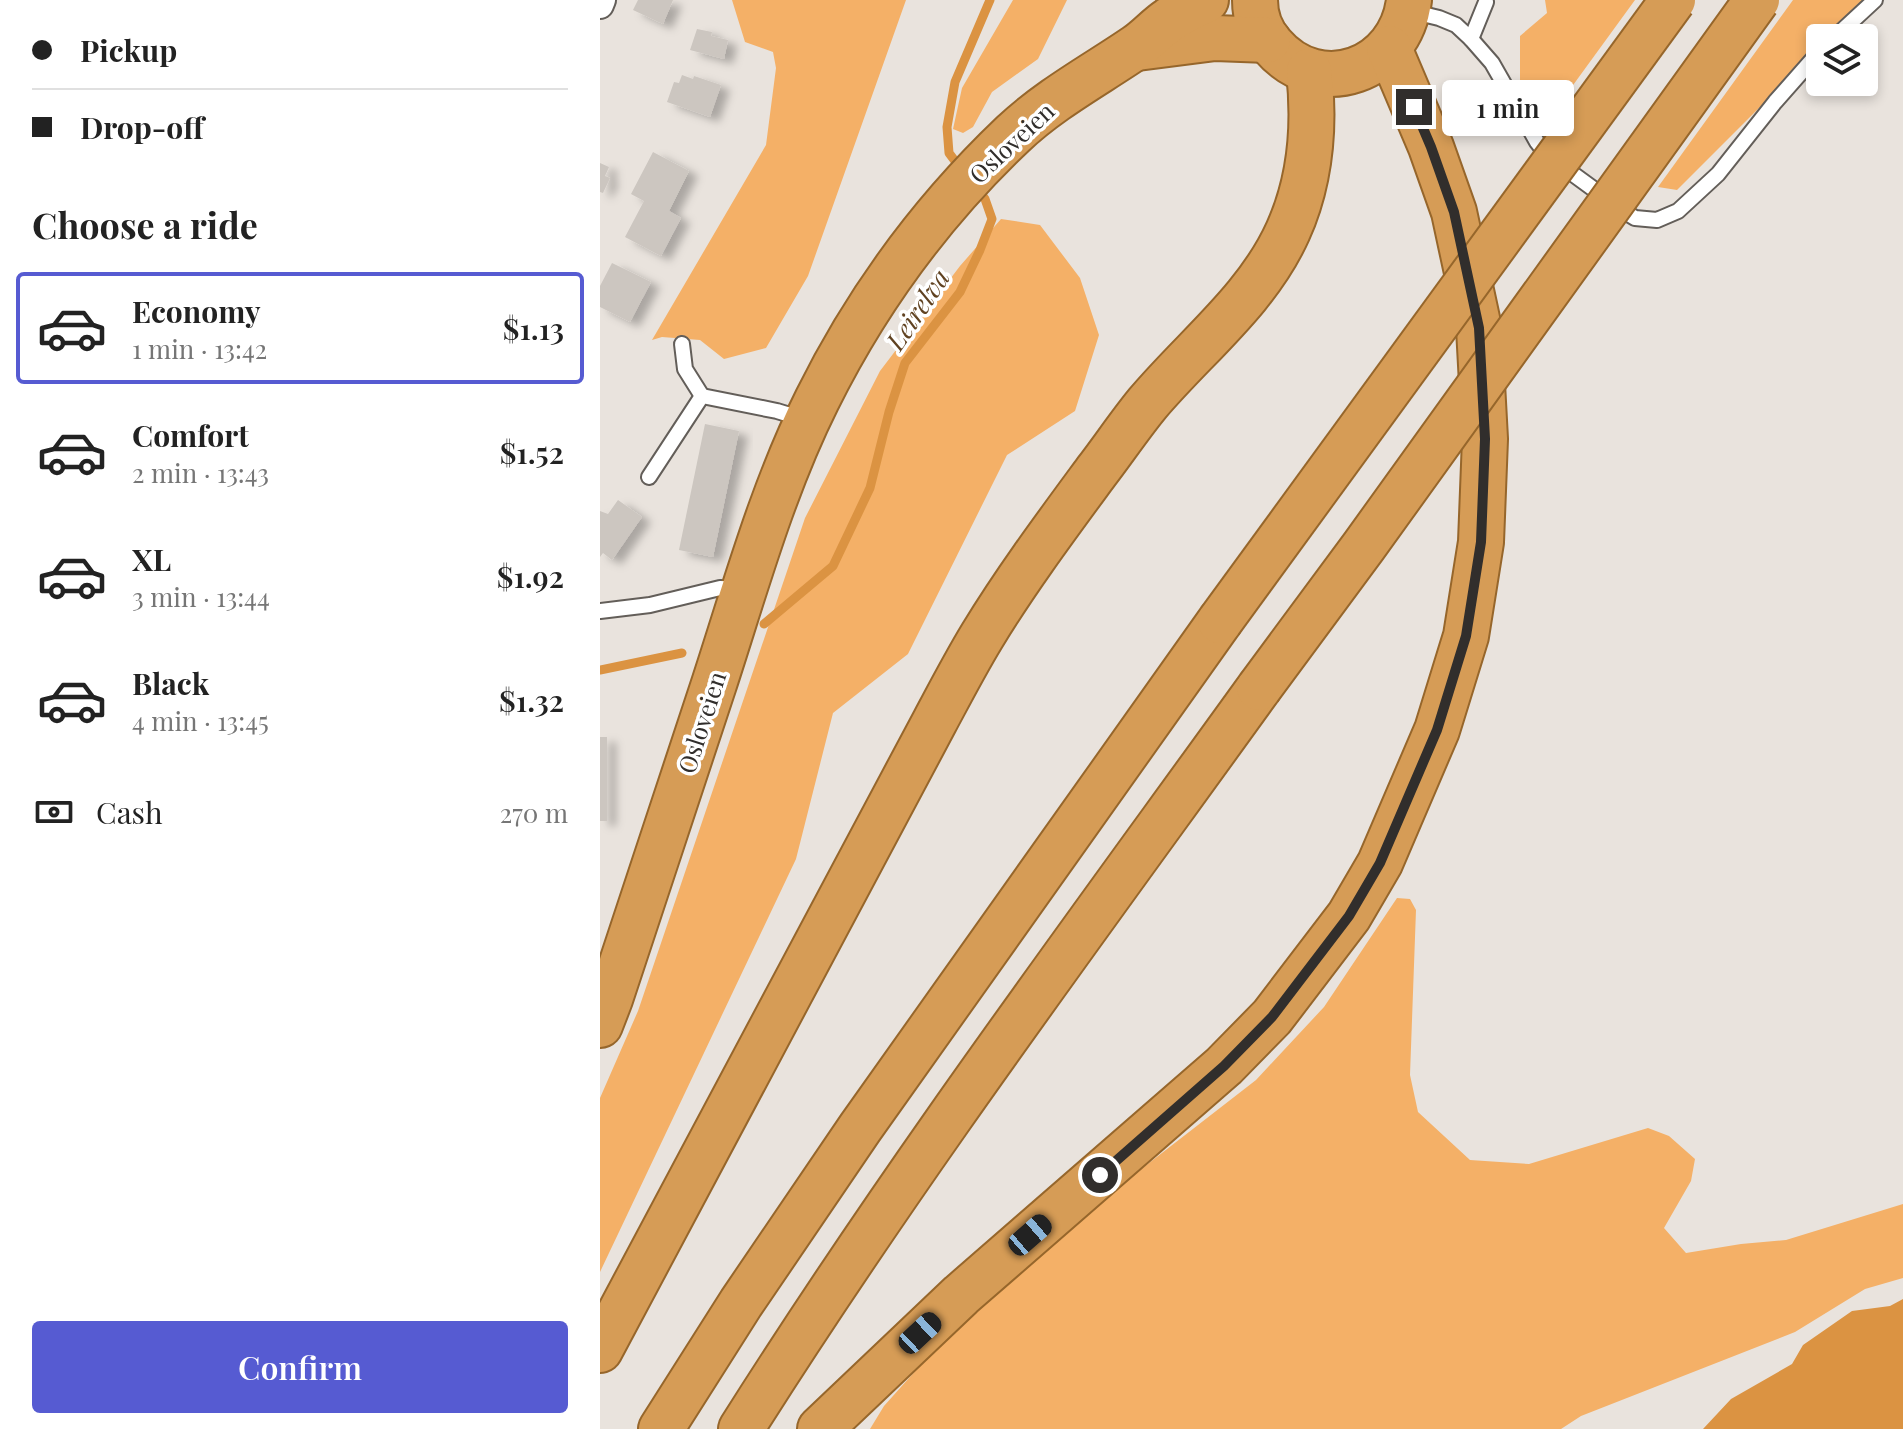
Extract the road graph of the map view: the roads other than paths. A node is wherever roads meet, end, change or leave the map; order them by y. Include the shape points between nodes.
1 (1206, 0) edge
2 (1673, 0) edge
3 (1757, 0) edge
4 (1875, 0) edge
5 (1486, 2) dead end
6 (1261, 20) edge
7 (1402, 20) edge
8 (1849, 24) edge
9 (1471, 39) junction
10 (1135, 48) junction
11 (1806, 67) edge
12 (1309, 71) junction
13 (682, 344) dead end
14 (702, 396) junction
15 (807, 420) junction
16 (649, 477) dead end
17 (744, 589) junction
18 (600, 611) edge
19 (600, 1025) edge
20 (600, 1350) edge
21 (661, 1429) edge
22 (741, 1429) edge
23 (820, 1429) edge

1 - 10 highway, Osloveien
2 - 21 highway, bridge via 1220,621 851,1140
3 - 22 highway, bridge via 922,1157
4 - 8 lane
5 - 9 lane
6 - 10 highway, Osloveien via 1215,38
6 - 12 highway via 1279,53
7 - 9 lane via 1439,18
7 - 12 highway via 1376,60 1344,73
7 - 23 highway via 1479,328 1485,439 1481,542 1466,636 1437,730 1380,863 1349,916 1272,1017 1224,1066 961,1295
9 - 11 lane via 1492,63 1547,155 1625,212 1646,220 1678,211 1718,174
10 - 15 highway, Osloveien via 1080,82 981,167 881,291
12 - 20 highway via 1313,102 1308,164 1288,231 1268,268 1147,405 983,635
13 - 14 lane via 685,369
14 - 15 lane
14 - 16 lane
15 - 17 highway, Osloveien
17 - 18 lane via 720,588
17 - 19 highway, Osloveien

